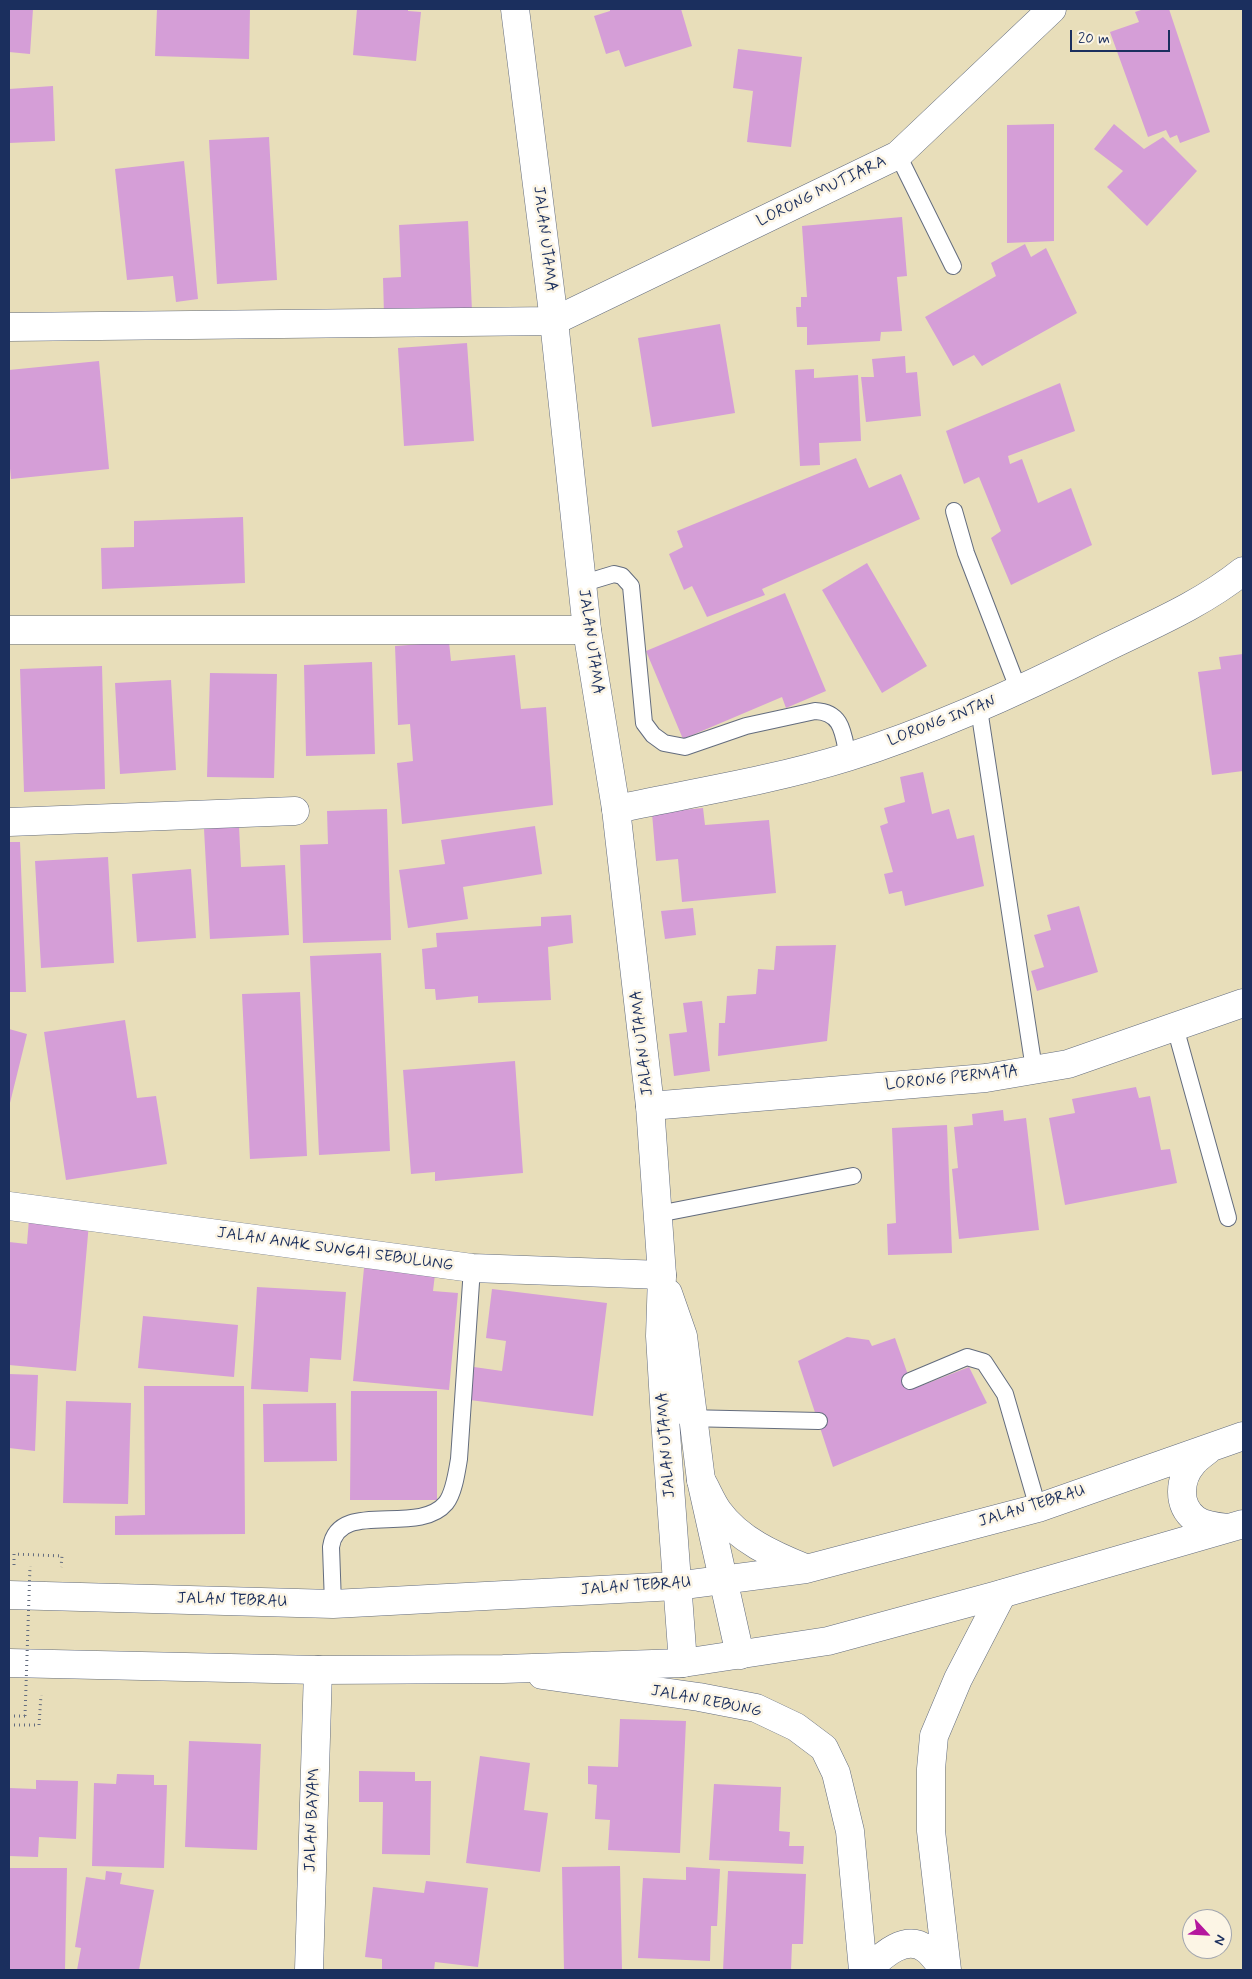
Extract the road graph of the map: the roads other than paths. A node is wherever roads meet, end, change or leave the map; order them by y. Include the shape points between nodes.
1 (515, 9) edge
2 (1052, 9) edge
3 (898, 155) junction
4 (953, 266) dead end
5 (554, 321) junction
6 (9, 327) edge
7 (954, 511) dead end
8 (1243, 571) edge
9 (582, 584) junction
10 (9, 630) edge
11 (587, 630) junction
12 (1019, 691) junction
13 (979, 708) junction
14 (848, 757) junction
15 (616, 809) junction
16 (294, 811) dead end
17 (9, 822) edge
18 (1243, 1003) edge
19 (1175, 1026) junction
20 (1034, 1069) junction
21 (650, 1106) junction
22 (853, 1176) dead end
23 (9, 1206) edge
24 (658, 1214) junction
25 (1228, 1218) dead end
26 (472, 1268) junction
27 (662, 1274) junction
28 (910, 1381) dead end
29 (694, 1418) junction
30 (665, 1419) junction
31 (819, 1421) dead end
32 (1243, 1436) edge
33 (1208, 1450) junction
34 (701, 1480) junction
35 (1038, 1508) junction
36 (1236, 1526) edge
37 (806, 1569) junction
38 (723, 1579) junction
39 (676, 1586) junction
40 (1002, 1594) junction
41 (9, 1595) edge
42 (333, 1604) junction
43 (740, 1656) junction
44 (9, 1663) edge
45 (683, 1663) junction
46 (318, 1670) junction
47 (503, 1670) junction
48 (309, 1970) edge
49 (863, 1970) edge
50 (867, 1970) edge
51 (946, 1970) edge

1 - 5 main road, JALAN UTAMA
2 - 3 main road, LORONG MUTIARA
3 - 4 lane
3 - 5 main road, LORONG MUTIARA
5 - 6 main road
5 - 9 main road, JALAN UTAMA
7 - 12 lane via 966,553
8 - 12 main road, LORONG INTAN via 1183,610
9 - 11 main road, JALAN UTAMA
9 - 14 lane via 614,574 622,576 631,586 644,723 664,743 685,747 746,726 815,711 832,715 839,722
10 - 11 main road
11 - 15 main road, JALAN UTAMA
12 - 13 main road, LORONG INTAN
13 - 14 main road, LORONG INTAN
13 - 20 lane
14 - 15 main road, LORONG INTAN
15 - 21 main road, JALAN UTAMA
16 - 17 main road
18 - 19 main road, LORONG PERMATA
19 - 20 main road, LORONG PERMATA via 1068,1064
19 - 25 lane
20 - 21 main road, LORONG PERMATA via 986,1078
21 - 24 main road, JALAN UTAMA
22 - 24 lane
23 - 26 main road, JALAN ANAK SUNGAI SEBULUNG
24 - 27 main road, JALAN UTAMA
26 - 27 main road, JALAN ANAK SUNGAI SEBULUNG
26 - 42 lane via 459,1459 446,1503 431,1514 355,1522 338,1530 332,1538 331,1548
27 - 29 main road, JALAN UTAMA via 683,1336
27 - 30 main road, JALAN UTAMA via 660,1336
28 - 35 lane via 967,1357 984,1362 1005,1394
29 - 30 lane
29 - 31 lane
29 - 34 main road, JALAN UTAMA
30 - 39 main road, JALAN UTAMA
32 - 33 main road, JALAN TEBRAU
33 - 35 main road, JALAN TEBRAU
33 - 36 main road via 1193,1463 1184,1480 1181,1496 1185,1507 1195,1519 1208,1525
34 - 37 main road via 718,1511 742,1535 769,1553
34 - 38 main road, JALAN UTAMA
35 - 37 main road, JALAN TEBRAU
36 - 40 main road
37 - 38 main road, JALAN TEBRAU
38 - 39 main road, JALAN TEBRAU
38 - 43 main road, JALAN UTAMA
39 - 42 main road, JALAN TEBRAU
39 - 45 main road, JALAN UTAMA
40 - 43 main road via 828,1641
40 - 51 main road via 958,1679 934,1736 931,1831
41 - 42 main road, JALAN TEBRAU
43 - 45 main road
44 - 46 main road
45 - 47 main road
46 - 47 main road
46 - 48 main road, JALAN BAYAM
47 - 49 main road, JALAN REBUNG via 756,1708 796,1727 824,1748 836,1772 850,1831
50 - 51 main road via 886,1952 908,1943 925,1948

